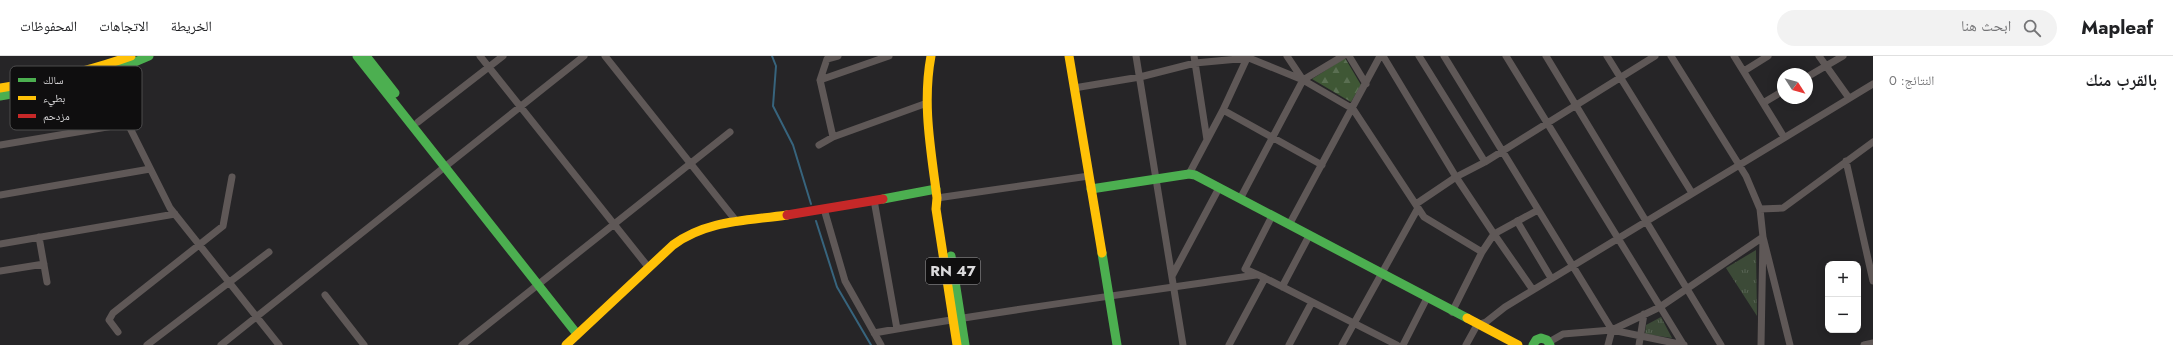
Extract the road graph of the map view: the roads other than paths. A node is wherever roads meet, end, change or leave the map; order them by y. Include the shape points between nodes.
1 (130, 56) edge
2 (149, 56) edge
3 (357, 56) edge
4 (366, 56) edge
5 (480, 56) edge
6 (503, 56) edge
7 (584, 56) edge
8 (605, 56) edge
9 (838, 56) edge
10 (889, 56) edge
11 (931, 56) edge
12 (1069, 56) edge
13 (1136, 56) edge
14 (1288, 56) edge
15 (1343, 56) edge
16 (1349, 56) edge
17 (1381, 56) edge
18 (1419, 56) edge
19 (1444, 56) edge
20 (1506, 56) edge
21 (1546, 56) edge
22 (1607, 56) edge
23 (1655, 56) edge
24 (1670, 56) edge
25 (1734, 56) edge
26 (1768, 56) edge
27 (1819, 56) edge
28 (1843, 56) edge
29 (1249, 57) edge
30 (1195, 60) edge
31 (104, 66) edge
32 (124, 66) edge
33 (1826, 66) junction
34 (489, 67) junction
35 (1744, 72) junction
36 (1813, 74) edge
37 (1140, 77) junction
38 (1620, 78) junction
39 (820, 80) junction
40 (1303, 80) junction
41 (1366, 84) junction
42 (1873, 84) edge
43 (10, 86) edge
44 (0, 88) edge
45 (1074, 88) junction
46 (10, 94) edge
47 (1777, 95) edge
48 (0, 96) edge
49 (1849, 98) junction
50 (927, 103) junction
51 (1763, 103) junction
52 (1576, 105) junction
53 (521, 106) junction
54 (1353, 109) junction
55 (1223, 110) junction
56 (418, 122) junction
57 (1548, 122) junction
58 (89, 130) edge
59 (131, 130) edge
60 (730, 132) dead end
61 (833, 137) junction
62 (1784, 137) junction
63 (1273, 138) junction
64 (1207, 140) junction
65 (1873, 142) edge
66 (0, 145) edge
67 (819, 145) dead end
68 (1501, 151) junction
69 (1846, 161) junction
70 (1485, 162) junction
71 (692, 163) junction
72 (447, 165) junction
73 (1322, 165) junction
74 (1738, 165) junction
75 (150, 169) junction
76 (1189, 174) junction
77 (1089, 176) junction
78 (232, 177) dead end
79 (1456, 177) junction
80 (1155, 179) junction
81 (1219, 188) junction
82 (1091, 189) junction
83 (936, 193) junction
84 (1692, 193) junction
85 (0, 195) edge
86 (1240, 199) junction
87 (874, 200) junction
88 (1417, 206) junction
89 (824, 209) junction
90 (1760, 209) junction
91 (1538, 210) junction
92 (176, 214) junction
93 (1272, 216) junction
94 (1647, 221) junction
95 (737, 222) junction
96 (1517, 222) junction
97 (616, 224) junction
98 (1289, 225) junction
99 (1494, 234) junction
100 (1309, 236) junction
101 (39, 237) junction
102 (1763, 237) junction
103 (1619, 238) junction
104 (0, 244) edge
105 (200, 245) junction
106 (269, 252) dead end
107 (1482, 252) junction
108 (44, 264) junction
109 (1574, 265) junction
110 (649, 268) junction
111 (0, 271) edge
112 (1380, 273) junction
113 (1256, 274) junction
114 (1172, 276) junction
115 (1265, 278) junction
116 (1551, 278) junction
117 (1873, 281) edge
118 (47, 282) dead end
119 (229, 282) junction
120 (541, 283) junction
121 (1282, 287) junction
122 (1172, 288) junction
123 (1688, 288) junction
124 (1533, 290) junction
125 (325, 295) dead end
126 (1109, 298) junction
127 (1427, 298) junction
128 (1312, 302) junction
129 (1660, 307) junction
130 (1452, 312) junction
131 (1644, 314) junction
132 (257, 316) junction
133 (957, 319) junction
134 (1353, 323) junction
135 (1477, 325) junction
136 (897, 329) junction
137 (1612, 330) junction
138 (118, 332) dead end
139 (580, 332) junction
140 (874, 333) junction
141 (1640, 336) junction
142 (1549, 343) edge
143 (1873, 343) edge
144 (225, 344) edge
145 (147, 345) edge
146 (280, 345) edge
147 (364, 345) edge
148 (462, 345) edge
149 (566, 345) edge
150 (881, 345) edge
151 (957, 345) edge
152 (965, 345) edge
153 (1117, 345) edge
154 (1183, 345) edge
155 (1229, 345) edge
156 (1289, 345) edge
157 (1342, 345) edge
158 (1397, 345) edge
159 (1403, 345) edge
160 (1466, 345) edge
161 (1518, 345) edge
162 (1533, 345) edge
163 (1608, 345) edge
164 (1639, 345) edge
165 (1685, 345) edge
166 (1721, 345) edge
167 (1761, 345) edge
168 (1790, 345) edge
169 (1864, 345) edge

1 - 31 street
2 - 32 street
3 - 72 street
4 - 56 street
5 - 34 street
6 - 34 street
7 - 53 street
8 - 71 street
9 - 39 street via 827,59
10 - 39 street
11 - 50 street, RN 47
12 - 45 street
13 - 37 street
14 - 40 street
15 - 40 street
16 - 41 street
17 - 41 street
17 - 79 street
18 - 70 street
19 - 68 street
20 - 57 street
21 - 52 street
22 - 38 street
23 - 38 street
24 - 74 street
25 - 35 street
26 - 35 street
27 - 33 street
28 - 33 street
29 - 30 street
29 - 40 street
29 - 55 street
30 - 37 street
30 - 64 street
33 - 36 street
33 - 49 street
34 - 53 street
34 - 56 street
35 - 51 street
37 - 45 street
37 - 80 street
38 - 52 street
38 - 84 street
39 - 61 street
40 - 54 street
40 - 63 street
41 - 54 street
42 - 49 street
43 - 44 street
45 - 77 street
46 - 48 street
47 - 51 street
49 - 62 street
50 - 61 street
50 - 83 street, RN 47
51 - 62 street
52 - 57 street
52 - 94 street
53 - 72 street
53 - 97 street
54 - 73 street
54 - 88 street
55 - 63 street
55 - 64 street
56 - 72 street
57 - 68 street
57 - 103 street
58 - 66 street
59 - 75 street
60 - 71 street
61 - 67 street
62 - 74 street
63 - 73 street
63 - 86 street
64 - 76 street
65 - 69 street
68 - 70 street
68 - 91 street
69 - 90 street via 1783,208
69 - 117 street
70 - 79 street
71 - 95 street
71 - 97 street
72 - 120 street
72 - 132 street
73 - 98 street
74 - 84 street
74 - 90 street via 1753,190
75 - 85 street
75 - 92 street via 170,208
76 - 80 street
76 - 81 street
77 - 82 street
77 - 83 street
78 - 105 street via 223,226
79 - 88 street
79 - 99 street
80 - 82 street
80 - 114 street
81 - 86 street
81 - 114 street
82 - 126 street
83 - 87 street
83 - 133 street, RN 47 via 936,209
84 - 94 street
86 - 93 street
87 - 89 street
87 - 136 street
88 - 107 street via 1424,217
88 - 112 street
89 - 95 street
89 - 140 street via 845,281
90 - 102 street
91 - 96 street
91 - 109 street
92 - 101 street
92 - 105 street
93 - 98 street
93 - 113 street via 1245,269
94 - 103 street
94 - 123 street
95 - 110 street via 708,226 690,234
96 - 99 street
96 - 116 street
97 - 110 street
97 - 120 street
98 - 100 street
99 - 107 street
99 - 124 street
100 - 112 street
100 - 121 street
101 - 104 street
101 - 108 street
102 - 123 street
102 - 167 street
102 - 168 street
103 - 109 street
103 - 129 street
105 - 119 street
105 - 138 street via 112,313 109,320
106 - 119 street
107 - 130 street
108 - 111 street
108 - 118 street
109 - 116 street
109 - 137 street
110 - 139 street
112 - 127 street
112 - 134 street
113 - 115 street
113 - 122 street
114 - 122 street
115 - 121 street
115 - 155 street
116 - 124 street
119 - 132 street
119 - 145 street
120 - 139 street
120 - 148 street
121 - 128 street
122 - 126 street
122 - 154 street
123 - 129 street
123 - 166 street
124 - 135 street via 1486,322
125 - 147 street
126 - 133 street
126 - 153 street
127 - 130 street
127 - 159 street
128 - 134 street
128 - 156 street
129 - 131 street
129 - 165 street
130 - 135 street
131 - 137 street
131 - 141 street
132 - 144 street
132 - 146 street
133 - 136 street
133 - 151 street, RN 47
133 - 152 street, RN 47
134 - 157 street
134 - 158 street
135 - 160 street
135 - 161 street
136 - 140 street
137 - 141 street
137 - 142 street via 1563,334
137 - 163 street
139 - 149 street
140 - 150 street
141 - 164 street
141 - 165 street
142 - 162 street via 1544,338 1538,338
143 - 169 street

